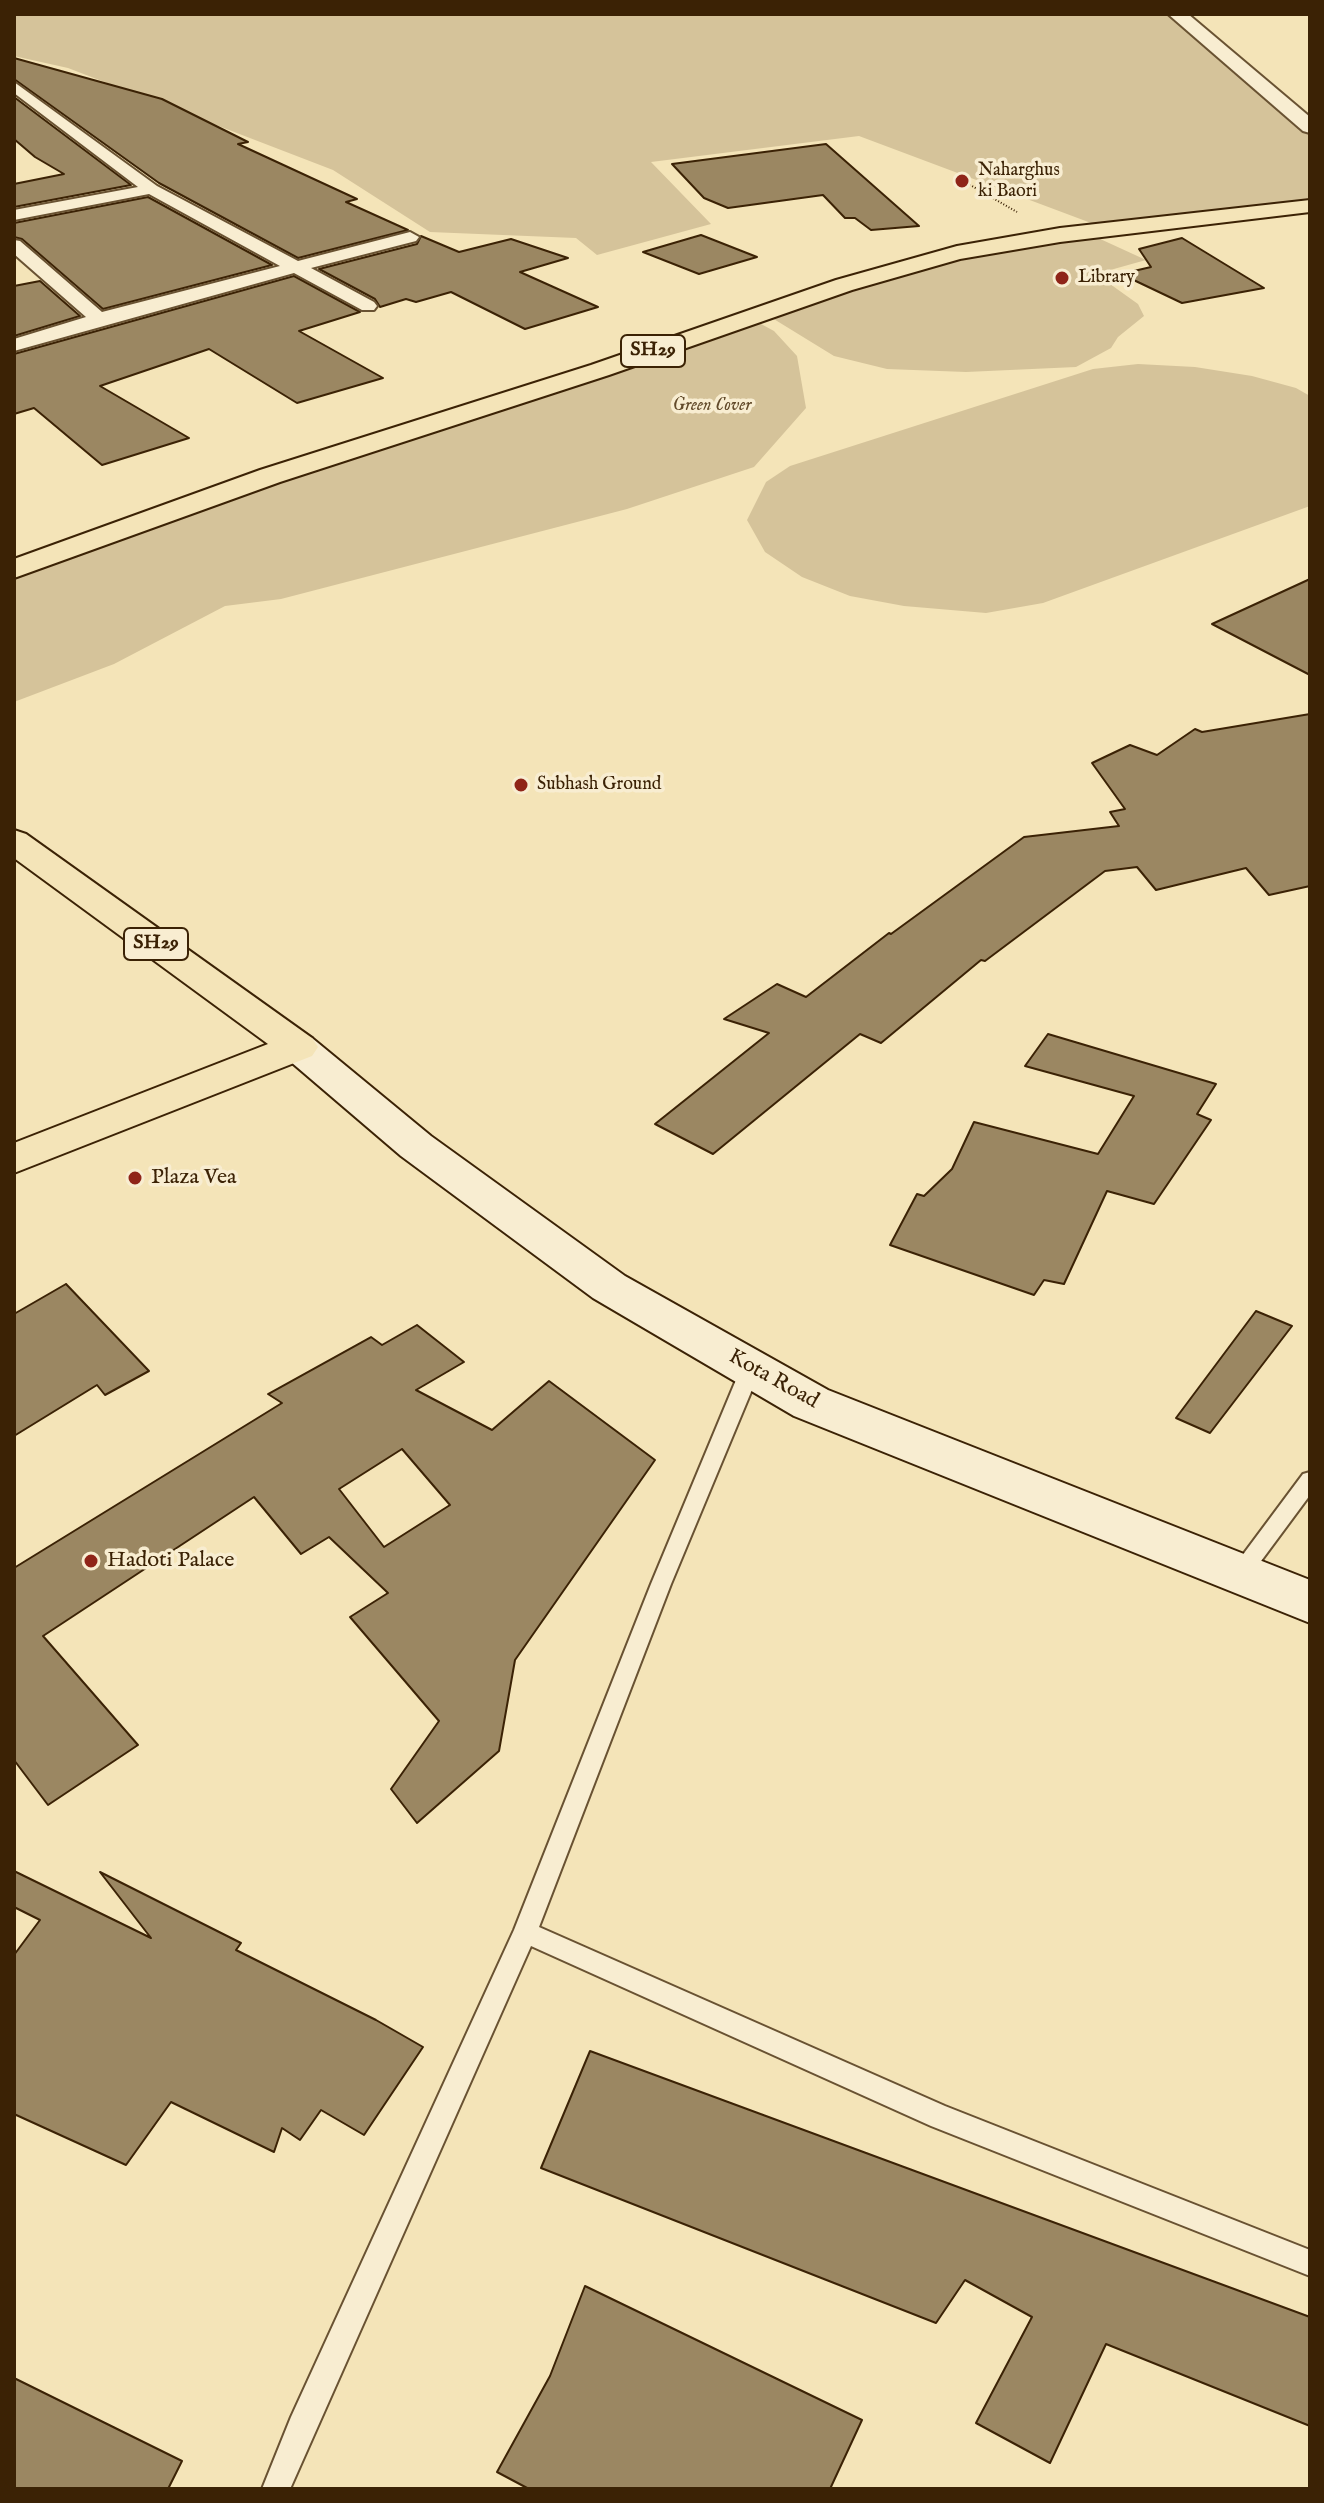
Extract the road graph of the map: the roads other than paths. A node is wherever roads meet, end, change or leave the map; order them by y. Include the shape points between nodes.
1 (1177, 14) edge
2 (14, 86) edge
3 (35, 99) junction
4 (14, 103) edge
5 (1310, 127) edge
6 (151, 189) junction
7 (1310, 206) edge
8 (14, 215) edge
9 (410, 237) dead end
10 (14, 245) edge
11 (299, 267) junction
12 (368, 306) dead end
13 (99, 319) junction
14 (14, 345) edge
15 (14, 569) edge
16 (14, 841) edge
17 (298, 1047) junction
18 (14, 1159) edge
19 (751, 1368) junction
20 (1310, 1480) edge
21 (1240, 1574) junction
22 (1310, 1602) edge
23 (525, 1932) junction
24 (1310, 2263) edge
25 (276, 2489) edge

1 - 5 main road
2 - 3 street
3 - 4 street
3 - 6 street
6 - 8 street
6 - 11 street
7 - 15 main road, SH29 via 1060,235 957,253 844,285 270,476
9 - 11 street
10 - 13 street
11 - 12 street
11 - 13 street
13 - 14 street
16 - 17 main road, SH29
17 - 18 main road
17 - 19 main road, Kota Road via 416,1146 609,1287
19 - 21 main road, Kota Road via 811,1403
19 - 23 lane
20 - 21 lane
21 - 22 main road, Kota Road
23 - 24 lane via 940,2117
23 - 25 lane

